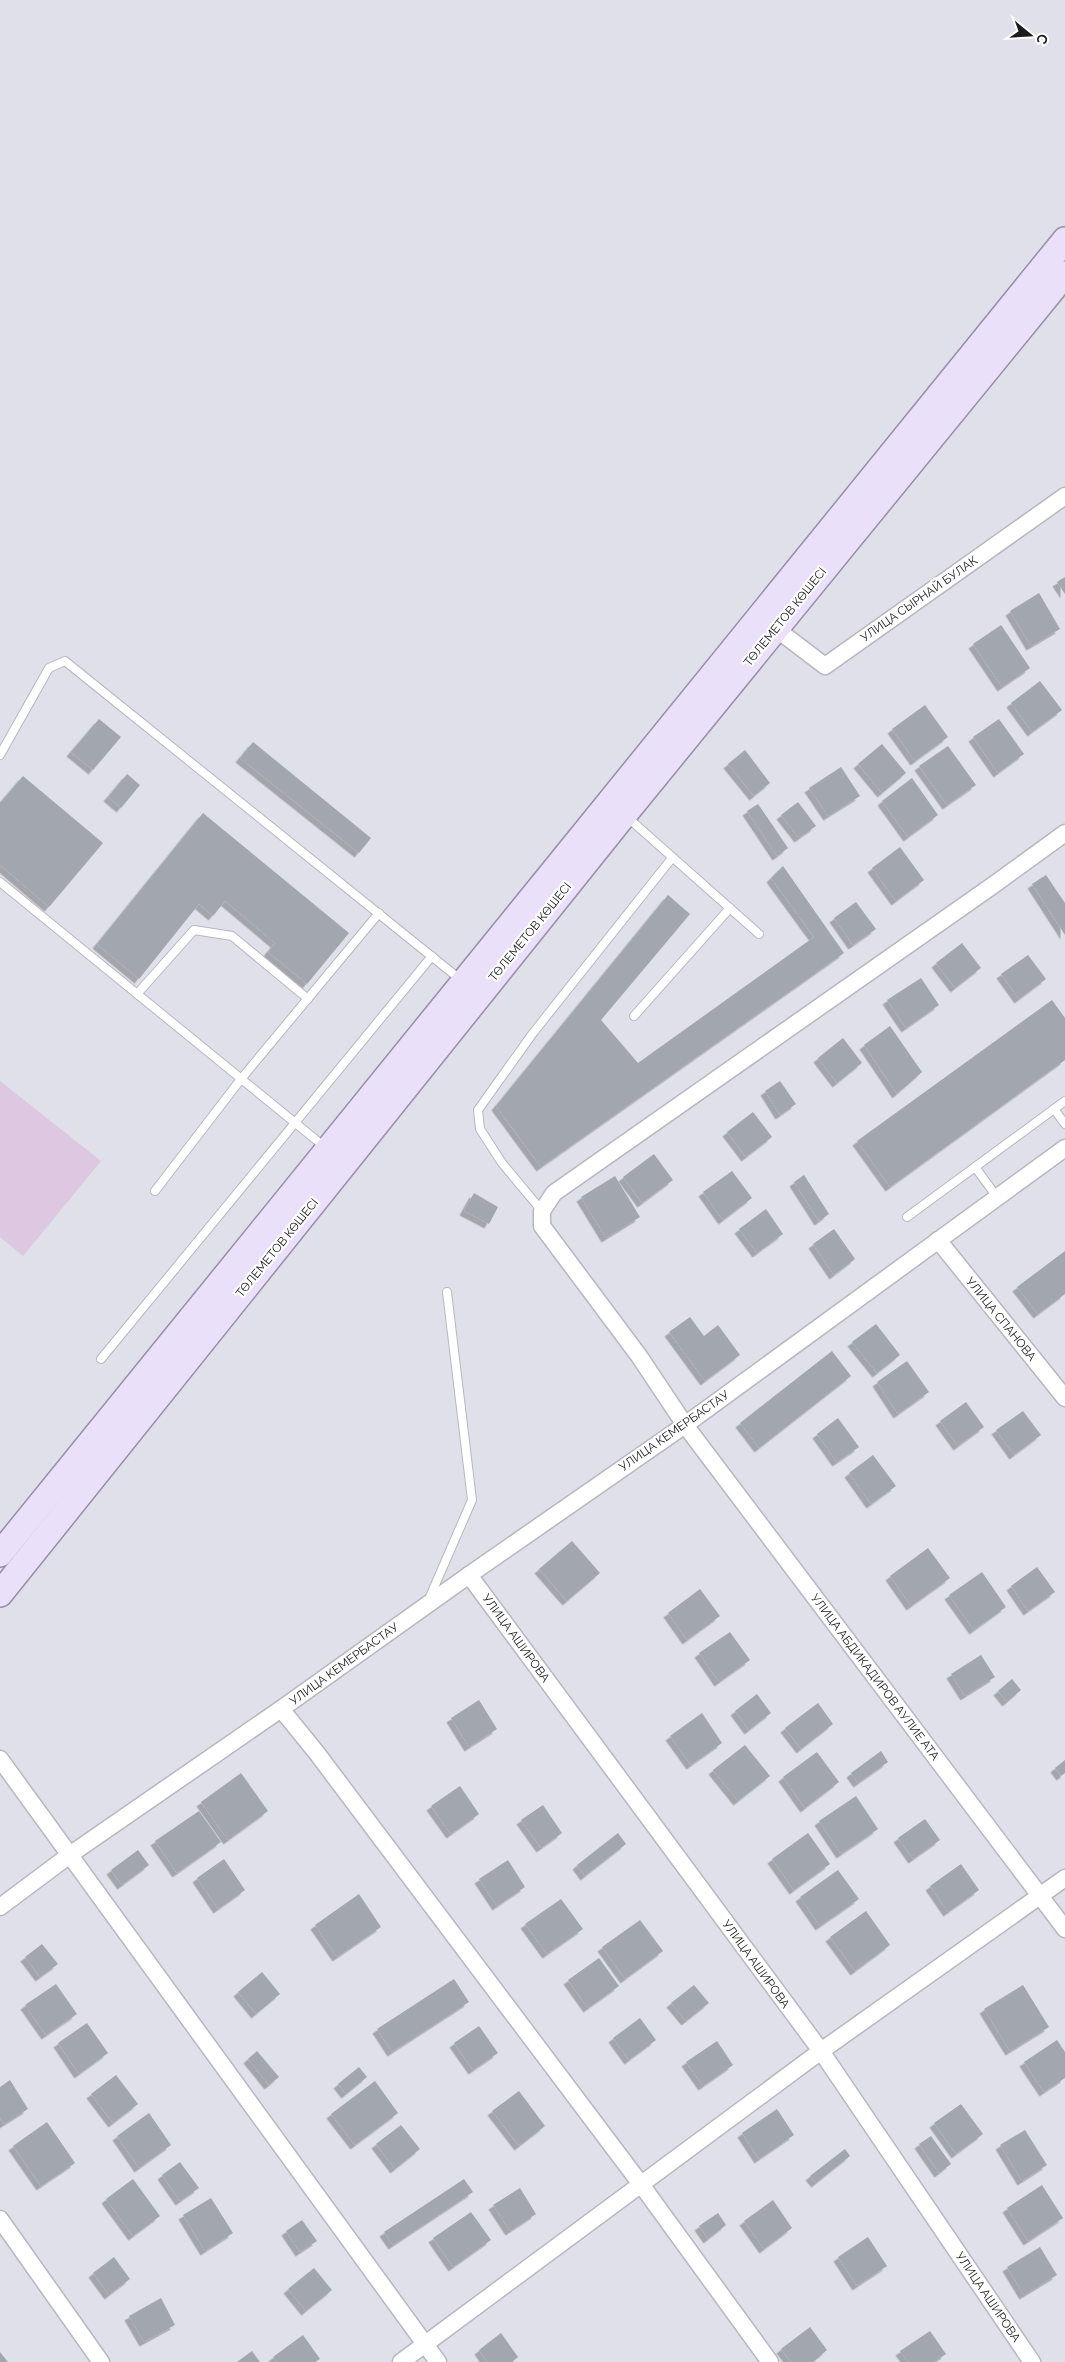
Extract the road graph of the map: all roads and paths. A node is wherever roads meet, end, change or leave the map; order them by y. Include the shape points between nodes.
1 (1065, 240) edge
2 (1065, 274) edge
3 (1065, 496) edge
4 (775, 628) junction
5 (0, 755) edge
6 (624, 815) junction
7 (1065, 833) edge
8 (672, 858) junction
9 (0, 882) edge
10 (730, 908) junction
11 (379, 913) junction
12 (759, 934) dead end
13 (432, 956) junction
14 (463, 982) junction
15 (137, 994) junction
16 (308, 998) junction
17 (634, 1016) dead end
18 (241, 1079) junction
19 (1065, 1101) edge
20 (1054, 1109) junction
21 (294, 1122) junction
22 (1065, 1124) edge
23 (1065, 1148) edge
24 (327, 1149) junction
25 (975, 1167) junction
26 (154, 1191) dead end
27 (997, 1197) junction
28 (542, 1211) junction
29 (907, 1217) dead end
30 (938, 1240) junction
31 (447, 1292) dead end
32 (101, 1359) dead end
33 (1065, 1398) edge
34 (684, 1425) junction
35 (1, 1550) edge
36 (469, 1575) junction
37 (0, 1594) edge
38 (426, 1605) junction
39 (281, 1709) junction
40 (0, 1759) edge
41 (71, 1854) junction
42 (1065, 1878) edge
43 (1040, 1896) junction
44 (0, 1907) edge
45 (1065, 1929) edge
46 (821, 2051) junction
47 (640, 2183) junction
48 (0, 2219) edge
49 (425, 2345) junction
50 (102, 2362) edge
51 (401, 2362) edge
52 (438, 2362) edge
53 (770, 2362) edge
54 (1032, 2362) edge

1 - 14 main road, ТӨЛЕМЕТОВ КӨШЕСІ
2 - 4 main road, ТӨЛЕМЕТОВ КӨШЕСІ
3 - 4 street, УЛИЦА СЫРНАЙ БУЛАК via 824,666
4 - 6 main road, ТӨЛЕМЕТОВ КӨШЕСІ
5 - 11 lane via 48,668 65,661
6 - 8 lane
6 - 37 main road, ТӨЛЕМЕТОВ КӨШЕСІ
7 - 28 street via 554,1193
8 - 10 lane
8 - 28 lane via 533,1033 478,1110 480,1129 502,1163
9 - 15 lane
10 - 12 lane
10 - 17 lane
11 - 13 lane
11 - 16 lane
13 - 14 lane
13 - 21 lane
14 - 24 main road, ТӨЛЕМЕТОВ КӨШЕСІ
15 - 16 lane via 194,930 232,936
15 - 18 lane
16 - 18 lane
18 - 21 lane
18 - 26 lane
19 - 20 lane
20 - 22 lane
20 - 25 lane
21 - 24 lane
21 - 32 lane
23 - 27 street, УЛИЦА КЕМЕРБАСТАУ
24 - 35 main road, ТӨЛЕМЕТОВ КӨШЕСІ
25 - 27 lane
25 - 29 lane
27 - 30 street, УЛИЦА КЕМЕРБАСТАУ
28 - 34 street, УЛИЦА АБДИКАДИРОВ АУЛИЕ АТА via 542,1226 639,1356
30 - 33 street, УЛИЦА СПАНОВА
30 - 34 street, УЛИЦА КЕМЕРБАСТАУ
31 - 38 lane via 472,1500
34 - 36 street, УЛИЦА КЕМЕРБАСТАУ
34 - 43 street, УЛИЦА АБДИКАДИРОВ АУЛИЕ АТА
36 - 38 street, УЛИЦА КЕМЕРБАСТАУ
36 - 46 street, УЛИЦА АШИРОВА
38 - 39 street, УЛИЦА КЕМЕРБАСТАУ
39 - 41 street, УЛИЦА КЕМЕРБАСТАУ
39 - 47 street
40 - 41 street
41 - 44 street, УЛИЦА КЕМЕРБАСТАУ
41 - 49 street
42 - 43 street
43 - 45 street, УЛИЦА АБДИКАДИРОВ АУЛИЕ АТА
43 - 46 street
46 - 47 street
46 - 54 street, УЛИЦА АШИРОВА
47 - 49 street
47 - 53 street
48 - 50 street
49 - 51 street
49 - 52 street

